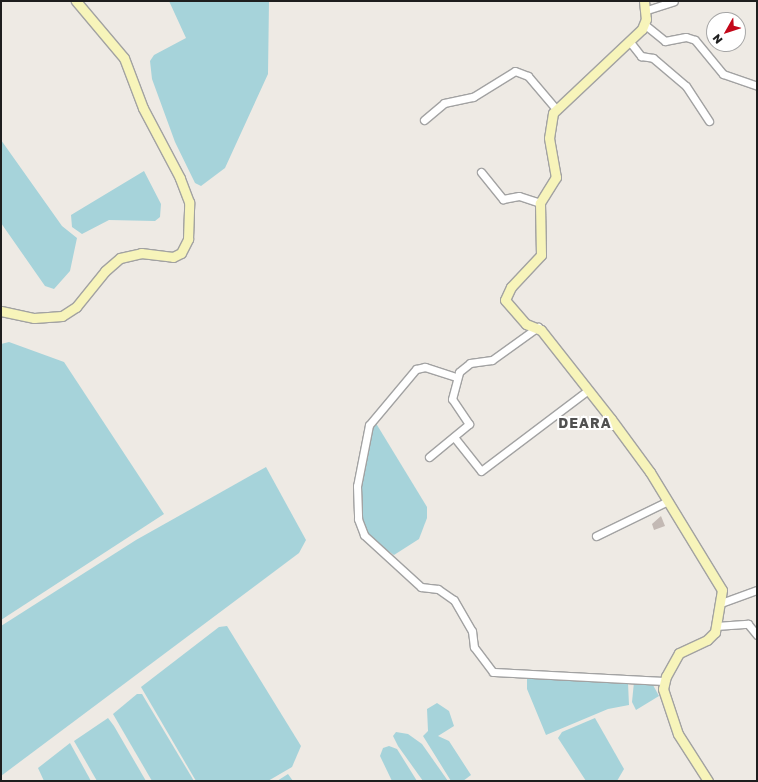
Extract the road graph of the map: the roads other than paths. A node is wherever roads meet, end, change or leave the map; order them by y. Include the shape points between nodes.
1 (76, 1) edge
2 (674, 1) edge
3 (645, 5) edge
4 (644, 24) junction
5 (630, 42) junction
6 (757, 86) edge
7 (556, 109) junction
8 (424, 120) dead end
9 (709, 121) dead end
10 (481, 172) dead end
11 (540, 203) junction
12 (1, 312) edge
13 (538, 327) junction
14 (456, 377) junction
15 (588, 390) junction
16 (454, 437) junction
17 (430, 457) dead end
18 (666, 502) junction
19 (596, 536) dead end
20 (757, 590) edge
21 (722, 603) junction
22 (716, 626) junction
23 (757, 635) edge
24 (664, 680) junction
25 (708, 781) edge

1 - 12 main road via 124,58 148,118 180,178 189,202 188,239 181,253 173,258 141,253 120,258 105,271 76,307 62,316 34,318
2 - 3 street
3 - 4 main road
4 - 5 main road
4 - 6 street via 665,41 686,37 695,40 723,74
5 - 7 main road
5 - 9 street via 641,56 653,58 686,86
7 - 8 street via 528,76 515,72 473,97 444,103
7 - 11 main road via 550,123 549,138 556,177
10 - 11 street via 503,199 519,196
11 - 13 main road via 542,255 511,287 505,300 526,324
13 - 14 street via 492,360 470,363
13 - 15 main road
14 - 16 street via 453,405 469,424
14 - 24 street via 425,367 416,369 369,425 357,486 358,519 364,534 421,587 438,589 454,600 472,632 474,647 492,672
15 - 16 street via 481,470
15 - 18 main road via 650,472
16 - 17 street
18 - 19 street
18 - 21 main road via 717,581
20 - 21 street
21 - 22 main road
22 - 23 street via 748,624
22 - 24 main road via 711,638 679,653
24 - 25 main road via 665,698 678,734

